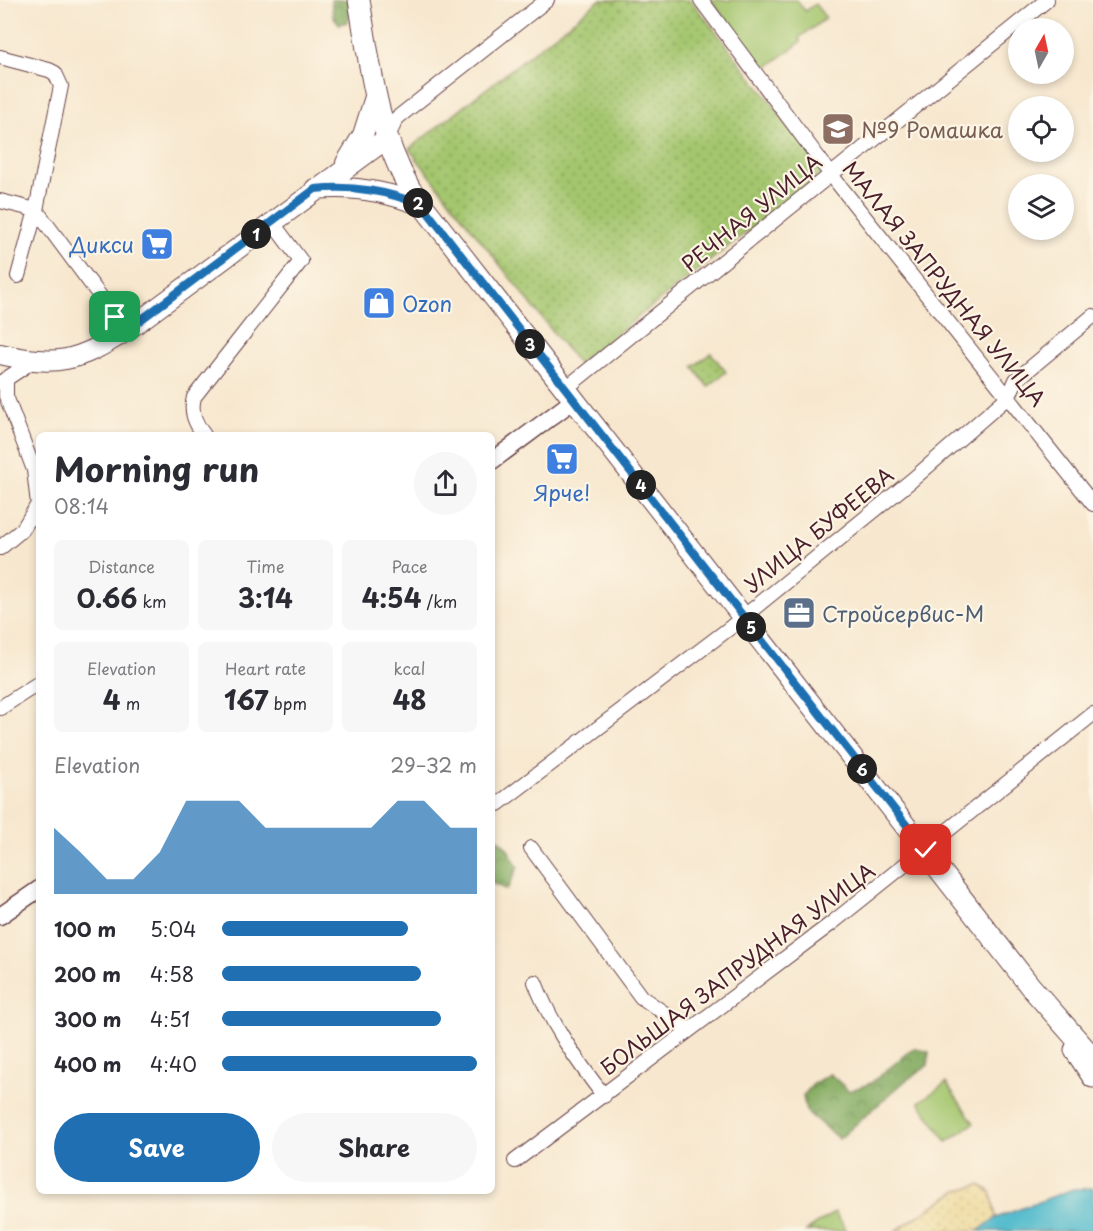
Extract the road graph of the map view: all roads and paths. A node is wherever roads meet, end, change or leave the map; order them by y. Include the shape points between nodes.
1 (359, 0) edge
2 (547, 0) edge
3 (702, 0) edge
4 (1047, 0) edge
5 (0, 57) edge
6 (375, 98) junction
7 (386, 139) junction
8 (341, 171) junction
9 (832, 176) junction
10 (315, 189) junction
11 (0, 201) edge
12 (422, 205) junction
13 (36, 210) junction
14 (272, 222) junction
15 (18, 276) dead end
16 (1093, 316) edge
17 (126, 331) junction
18 (0, 354) edge
19 (33, 362) junction
20 (3, 383) edge
21 (570, 395) junction
22 (1010, 396) junction
23 (202, 432) edge
24 (495, 458) edge
25 (36, 488) edge
26 (1093, 504) edge
27 (36, 509) edge
28 (0, 548) edge
29 (744, 617) junction
30 (36, 685) edge
31 (0, 708) edge
32 (1093, 714) edge
33 (498, 804) dead end
34 (531, 848) dead end
35 (926, 850) junction
36 (36, 891) edge
37 (0, 916) edge
38 (535, 982) dead end
39 (1052, 1014) junction
40 (689, 1030) junction
41 (1093, 1058) edge
42 (1093, 1077) edge
43 (604, 1096) junction
44 (516, 1161) dead end

1 - 6 main road
2 - 7 street via 397,118
3 - 9 street, МАЛАЯ ЗАПРУДНАЯ УЛИЦА
4 - 9 street, РЕЧНАЯ УЛИЦА
5 - 13 street via 49,70 61,86
6 - 7 main road
6 - 8 main road via 363,135
7 - 8 main road
7 - 12 main road via 399,170
8 - 10 main road
9 - 21 street, РЕЧНАЯ УЛИЦА
9 - 22 street, МАЛАЯ ЗАПРУДНАЯ УЛИЦА
10 - 12 main road via 352,187 386,192
10 - 14 main road
11 - 13 street
12 - 21 main road
13 - 15 street
13 - 17 street
14 - 17 main road
14 - 23 street via 301,261 194,397 193,417
16 - 22 street, УЛИЦА БУФЕЕВА via 1016,380
17 - 19 main road via 76,358
18 - 19 main road
19 - 20 street
20 - 25 street
21 - 24 street, РЕЧНАЯ УЛИЦА
21 - 29 main road
22 - 26 street, МАЛАЯ ЗАПРУДНАЯ УЛИЦА
22 - 29 street, УЛИЦА БУФЕЕВА
27 - 28 street via 22,529
29 - 33 street, УЛИЦА БУФЕЕВА
29 - 35 main road
30 - 31 street
32 - 35 street, БОЛЬШАЯ ЗАПРУДНАЯ УЛИЦА
34 - 40 street via 641,997
35 - 39 main road
35 - 40 street, БОЛЬШАЯ ЗАПРУДНАЯ УЛИЦА
36 - 37 street
38 - 43 street via 578,1063
39 - 41 main road
39 - 42 main road
40 - 43 street, БОЛЬШАЯ ЗАПРУДНАЯ УЛИЦА
43 - 44 street, БОЛЬШАЯ ЗАПРУДНАЯ УЛИЦА

